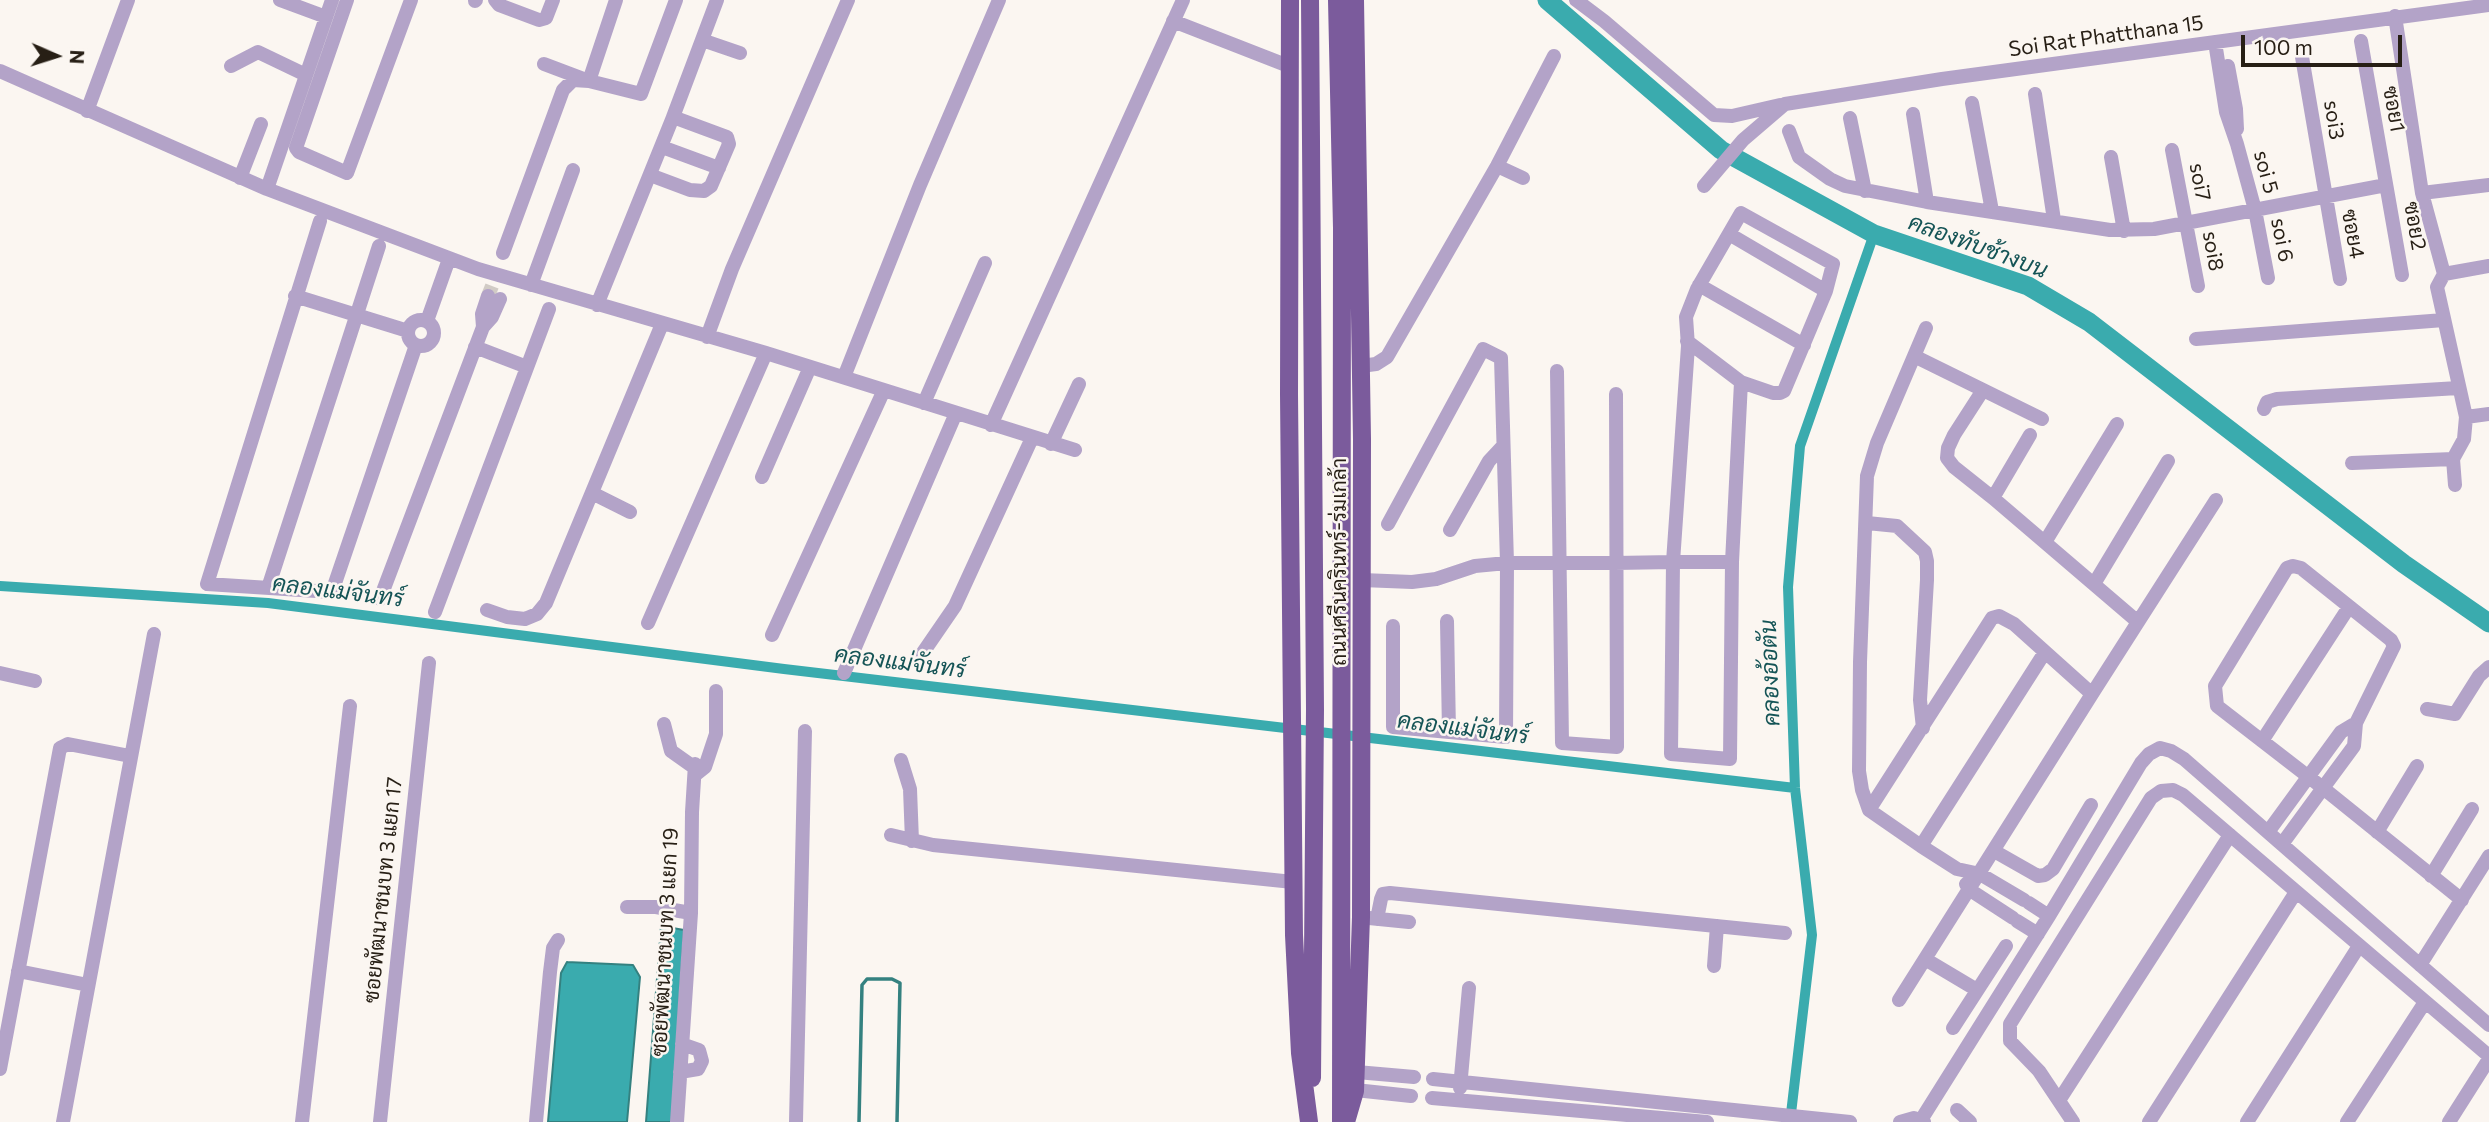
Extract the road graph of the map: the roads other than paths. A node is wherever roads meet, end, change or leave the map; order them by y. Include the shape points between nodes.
1 (128, 0) edge
2 (280, 0) edge
3 (332, 0) edge
4 (347, 0) edge
5 (411, 0) edge
6 (495, 0) edge
7 (553, 0) edge
8 (616, 0) edge
9 (676, 0) edge
10 (717, 0) edge
11 (848, 0) edge
12 (999, 0) edge
13 (1182, 0) edge
14 (1290, 0) edge
15 (1310, 0) edge
16 (1337, 0) edge
17 (1355, 0) edge
18 (1576, 0) edge
19 (2489, 5) edge
20 (2395, 16) junction
21 (326, 18) junction
22 (1173, 20) junction
23 (702, 40) junction
24 (2219, 41) junction
25 (2361, 41) dead end
26 (2301, 51) dead end
27 (740, 53) dead end
28 (1554, 56) dead end
29 (544, 64) dead end
30 (231, 66) dead end
31 (1290, 67) junction
32 (0, 71) edge
33 (306, 75) junction
34 (589, 81) junction
35 (2035, 94) dead end
36 (1972, 103) dead end
37 (1785, 104) junction
38 (87, 111) junction
39 (1913, 114) dead end
40 (673, 117) junction
41 (1850, 118) dead end
42 (261, 124) dead end
43 (1788, 131) dead end
44 (662, 147) junction
45 (2172, 150) dead end
46 (2111, 157) dead end
47 (1496, 166) junction
48 (719, 168) junction
49 (573, 170) dead end
50 (650, 175) junction
51 (240, 178) junction
52 (1523, 178) dead end
53 (2386, 185) junction
54 (2489, 185) edge
55 (1704, 186) dead end
56 (267, 189) junction
57 (1865, 191) junction
58 (2422, 192) junction
59 (2325, 197) junction
60 (1927, 202) junction
61 (1312, 208) junction
62 (2255, 210) junction
63 (1992, 211) junction
64 (2054, 220) junction
65 (320, 222) dead end
66 (2187, 223) junction
67 (1342, 228) junction
68 (2124, 232) junction
69 (1729, 233) junction
70 (379, 246) dead end
71 (503, 253) dead end
72 (449, 259) junction
73 (985, 263) dead end
74 (2489, 267) edge
75 (2444, 274) junction
76 (2402, 275) dead end
77 (2268, 278) dead end
78 (2340, 279) dead end
79 (531, 285) junction
80 (1699, 285) junction
81 (2198, 286) dead end
82 (498, 287) junction
83 (1826, 291) junction
84 (295, 296) junction
85 (597, 305) junction
86 (549, 309) dead end
87 (357, 315) junction
88 (2445, 320) junction
89 (427, 321) junction
90 (662, 324) junction
91 (1926, 328) dead end
92 (408, 331) junction
93 (707, 337) junction
94 (2196, 339) dead end
95 (1687, 341) junction
96 (416, 345) junction
97 (1804, 345) junction
98 (475, 347) junction
99 (766, 353) junction
100 (1914, 356) junction
101 (1361, 366) junction
102 (527, 367) junction
103 (810, 367) junction
104 (1557, 370) dead end
105 (844, 377) junction
106 (1741, 382) junction
107 (1079, 384) dead end
108 (2458, 387) junction
109 (884, 390) junction
110 (1983, 390) junction
111 (1361, 393) junction
112 (1289, 394) junction
113 (1616, 394) dead end
114 (924, 403) junction
115 (2264, 409) dead end
116 (956, 413) junction
117 (2489, 414) edge
118 (2466, 417) junction
119 (2042, 419) dead end
120 (2117, 424) dead end
121 (991, 425) junction
122 (2030, 435) dead end
123 (1032, 438) junction
124 (1051, 444) junction
125 (1503, 446) junction
126 (1075, 450) dead end
127 (2453, 458) junction
128 (2168, 461) dead end
129 (2352, 463) dead end
130 (762, 477) dead end
131 (2455, 485) dead end
132 (592, 493) junction
133 (1993, 498) junction
134 (2216, 500) dead end
135 (1011, 506) dead end
136 (630, 512) dead end
137 (1000, 518) junction
138 (1867, 523) junction
139 (1388, 524) dead end
140 (1450, 530) dead end
141 (2045, 542) junction
142 (1673, 562) junction
143 (1732, 562) junction
144 (1507, 563) junction
145 (1560, 563) junction
146 (1615, 563) junction
147 (1362, 580) junction
148 (2094, 584) junction
149 (268, 588) junction
150 (380, 599) dead end
151 (967, 600) dead end
152 (2349, 607) junction
153 (487, 610) dead end
154 (435, 612) dead end
155 (1447, 621) dead end
156 (2138, 622) junction
157 (648, 623) dead end
158 (1393, 626) dead end
159 (155, 634) dead end
160 (772, 635) dead end
161 (2045, 652) junction
162 (922, 654) dead end
163 (429, 663) dead end
164 (2489, 667) edge
165 (0, 673) edge
166 (844, 673) dead end
167 (35, 681) dead end
168 (716, 691) dead end
169 (2092, 694) junction
170 (350, 706) dead end
171 (2427, 709) dead end
172 (2356, 723) junction
173 (664, 724) dead end
174 (1923, 728) junction
175 (805, 731) dead end
176 (1449, 732) junction
177 (2262, 741) junction
178 (130, 756) junction
179 (901, 760) dead end
180 (2417, 766) dead end
181 (695, 769) junction
182 (2309, 778) junction
183 (2323, 788) junction
184 (2091, 806) dead end
185 (2472, 809) dead end
186 (1869, 810) junction
187 (2268, 832) junction
188 (2377, 832) junction
189 (891, 835) dead end
190 (2231, 835) junction
191 (912, 841) junction
192 (2282, 844) junction
193 (1921, 846) junction
194 (1994, 851) junction
195 (2489, 856) edge
196 (1958, 869) junction
197 (1980, 874) junction
198 (2431, 876) junction
199 (1293, 881) junction
200 (1970, 890) junction
201 (2296, 892) junction
202 (2462, 900) junction
203 (627, 907) dead end
204 (691, 913) junction
205 (2049, 916) junction
206 (1369, 918) junction
207 (1409, 922) dead end
208 (1717, 926) junction
209 (1785, 933) dead end
210 (2038, 934) junction
211 (558, 940) dead end
212 (2006, 946) dead end
213 (2359, 946) junction
214 (1925, 958) junction
215 (2420, 965) junction
216 (1714, 966) dead end
217 (18, 971) junction
218 (88, 985) junction
219 (1469, 988) dead end
220 (1977, 990) junction
221 (1899, 1000) dead end
222 (2425, 1002) junction
223 (2489, 1025) edge
224 (1953, 1028) dead end
225 (682, 1044) junction
226 (2489, 1058) edge
227 (0, 1069) edge
228 (680, 1072) junction
229 (1414, 1077) dead end
230 (1433, 1079) dead end
231 (1348, 1081) junction
232 (1461, 1082) junction
233 (1411, 1096) dead end
234 (1432, 1098) dead end
235 (2060, 1099) junction
236 (1459, 1101) junction
237 (1957, 1110) dead end
238 (1922, 1121) edge
239 (63, 1122) edge
240 (302, 1122) edge
241 (380, 1122) edge
242 (536, 1122) edge
243 (677, 1122) edge
244 (796, 1122) edge
245 (1310, 1122) edge
246 (1344, 1122) edge
247 (1707, 1122) edge
248 (1850, 1122) edge
249 (1900, 1122) edge
250 (1970, 1122) edge
251 (2073, 1122) edge
252 (2149, 1122) edge
253 (2247, 1122) edge
254 (2347, 1122) edge
255 (2449, 1122) edge

1 - 38 street
2 - 21 street
3 - 21 street
4 - 5 street via 296,148 347,173
6 - 7 street via 539,20 546,18
8 - 34 street
9 - 34 street via 640,95
10 - 23 street
11 - 93 street
12 - 105 street
13 - 22 street
14 - 31 main road, ถนนศรีนครินทร์-ร่มเกล้า
15 - 61 main road, ถนนศรีนครินทร์-ร่มเกล้า
16 - 67 main road, ถนนศรีนครินทร์-ร่มเกล้า
17 - 101 main road, ถนนศรีนครินทร์-ร่มเกล้า
18 - 37 street, Soi Rat Phatthana 15 via 1714,115 1732,116
19 - 20 street, Soi Rat Phatthana 15
20 - 24 street, Soi Rat Phatthana 15
20 - 58 street
21 - 33 street
22 - 31 street
22 - 121 street
23 - 27 street
23 - 40 street
24 - 37 street, Soi Rat Phatthana 15
24 - 62 street, soi 5 via 2236,109 2237,144
25 - 53 street, ซอย1
26 - 59 street, soi3
28 - 47 street
29 - 34 street
30 - 33 street via 258,52
31 - 112 main road, ถนนศรีนครินทร์-ร่มเกล้า
32 - 38 street
33 - 56 street
34 - 71 street via 573,80 563,90
35 - 64 street
36 - 63 street
37 - 55 street via 1743,140
38 - 51 street
39 - 60 street
40 - 44 street
40 - 48 street via 727,137 729,144
41 - 57 street
42 - 51 street
43 - 57 street via 1799,157 1845,186
44 - 48 street
44 - 50 street
45 - 66 street, soi7
46 - 68 street
47 - 52 street
47 - 101 street via 1387,357
48 - 50 street via 711,186 698,192
49 - 79 street
50 - 85 street
51 - 56 street
53 - 59 street
53 - 76 street, ซอย2
54 - 58 street
56 - 72 street
57 - 60 street
58 - 75 street
59 - 62 street
59 - 78 street, ซอย4
60 - 63 street
61 - 112 main road
61 - 245 main road, ถนนศรีนครินทร์-ร่มเกล้า via 1315,761
62 - 66 street
62 - 77 street, soi 6
63 - 64 street
64 - 68 street
65 - 84 street
66 - 68 street
66 - 81 street, soi8
67 - 111 main road
67 - 231 main road, ถนนศรีนครินทร์-ร่มเกล้า via 1340,763
69 - 80 street
69 - 83 street
69 - 83 street via 1741,213 1833,264
70 - 87 street
72 - 82 street
72 - 89 street
73 - 114 street
74 - 75 street
75 - 88 street via 2437,286
79 - 82 street
79 - 85 street
80 - 95 street via 1686,317
80 - 97 street
82 - 98 street via 492,317
83 - 97 street
84 - 87 street
84 - 149 street via 207,584
85 - 90 street
86 - 102 street
87 - 92 street
87 - 149 street
88 - 94 street
88 - 108 street
89 - 92 street via 415,321
89 - 96 street via 433,328 432,340
90 - 93 street
90 - 132 street
91 - 100 street
92 - 96 street
93 - 99 street
95 - 106 street
95 - 142 street
96 - 149 street via 332,592
97 - 106 street via 1780,393
98 - 102 street
98 - 150 street
99 - 103 street
99 - 157 street
100 - 110 street
100 - 138 street via 1870,461
101 - 111 main road, ถนนศรีนครินทร์-ร่มเกล้า
102 - 154 street
103 - 105 street
103 - 130 street
104 - 145 street
105 - 109 street
106 - 143 street
107 - 124 street
108 - 115 street via 2277,399 2267,402
108 - 118 street
109 - 114 street
109 - 160 street
110 - 119 street
110 - 133 street via 1954,435 1947,458
111 - 147 main road, ถนนศรีนครินทร์-ร่มเกล้า
112 - 199 main road, ถนนศรีนครินทร์-ร่มเกล้า
113 - 146 street
114 - 116 street
116 - 121 street
116 - 166 street
117 - 118 street
118 - 127 street via 2464,439
120 - 141 street
121 - 123 street
122 - 133 street
123 - 124 street
123 - 137 street
124 - 126 street
125 - 139 street via 1501,358 1483,349
125 - 140 street via 1489,461
125 - 144 street
127 - 129 street
127 - 131 street
128 - 148 street
132 - 136 street
132 - 153 street via 546,603 537,614 525,619
133 - 141 street
134 - 156 street
135 - 137 street
137 - 151 street
137 - 162 street via 955,606
138 - 174 street via 1897,526 1925,552
138 - 186 street via 1859,771
141 - 148 street
142 - 143 street
142 - 143 street via 1671,754 1730,759
142 - 146 street
144 - 145 street
144 - 147 street via 1412,582
144 - 176 street via 1506,737
145 - 146 street
145 - 146 street via 1562,743 1617,747
147 - 206 main road, ถนนศรีนครินทร์-ร่มเกล้า via 1362,765
148 - 156 street
152 - 172 street via 2394,646
152 - 177 street
152 - 177 street via 2301,568 2287,568 2215,686 2217,706
155 - 176 street
156 - 169 street
158 - 176 street via 1393,727
159 - 178 street
161 - 169 street
161 - 174 street via 2006,618 1993,618
161 - 193 street
163 - 241 street, ซอยพัฒนาชนบท 3 แยก 17
164 - 171 street via 2455,714
165 - 167 street
168 - 181 street via 716,734 705,767
169 - 194 street
170 - 240 street
172 - 182 street via 2341,732
172 - 183 street via 2354,746
173 - 181 street via 671,751
174 - 186 street
175 - 244 street
177 - 182 street
178 - 217 street via 68,744 60,748
178 - 218 street
179 - 191 street via 910,789
180 - 188 street
181 - 204 street, ซอยพัฒนาชนบท 3 แยก 19
182 - 183 street
182 - 187 street
183 - 188 street
183 - 192 street
184 - 194 street via 2045,875 2038,876
185 - 198 street
186 - 193 street
187 - 192 street
187 - 205 street via 2184,759 2160,748 2141,763
188 - 198 street
189 - 191 street
190 - 201 street
190 - 235 street
190 - 235 street via 2173,790 2161,790 2151,798 2010,1024 2010,1041
191 - 199 street
192 - 215 street
193 - 196 street
194 - 197 street
195 - 202 street
196 - 197 street
196 - 200 street
197 - 200 street
197 - 205 street
198 - 202 street
199 - 245 main road, ถนนศรีนครินทร์-ร่มเกล้า via 1300,1053
200 - 210 street
200 - 214 street
201 - 213 street
201 - 252 street
202 - 215 street
203 - 204 street
204 - 225 street, ซอยพัฒนาชนบท 3 แยก 19
205 - 210 street
206 - 207 street
206 - 208 street via 1383,894 1390,893
206 - 231 main road, ถนนศรีนครินทร์-ร่มเกล้า
208 - 209 street
208 - 216 street
210 - 238 street
211 - 242 street via 550,972
212 - 220 street
213 - 222 street
213 - 253 street
214 - 220 street
214 - 221 street
215 - 223 street
217 - 218 street
217 - 227 street
218 - 239 street
219 - 232 street
220 - 224 street
222 - 226 street
222 - 254 street
225 - 228 street, ซอยพัฒนาชนบท 3 แยก 19
225 - 228 street via 699,1050 702,1061 698,1069
226 - 255 street
228 - 243 street, ซอยพัฒนาชนบท 3 แยก 19
229 - 231 street
230 - 232 street
231 - 233 street
231 - 246 main road, ถนนศรีนครินทร์-ร่มเกล้า
232 - 236 street
232 - 248 street
234 - 236 street
235 - 251 street
236 - 247 street
237 - 250 street
238 - 249 street via 1907,1118

